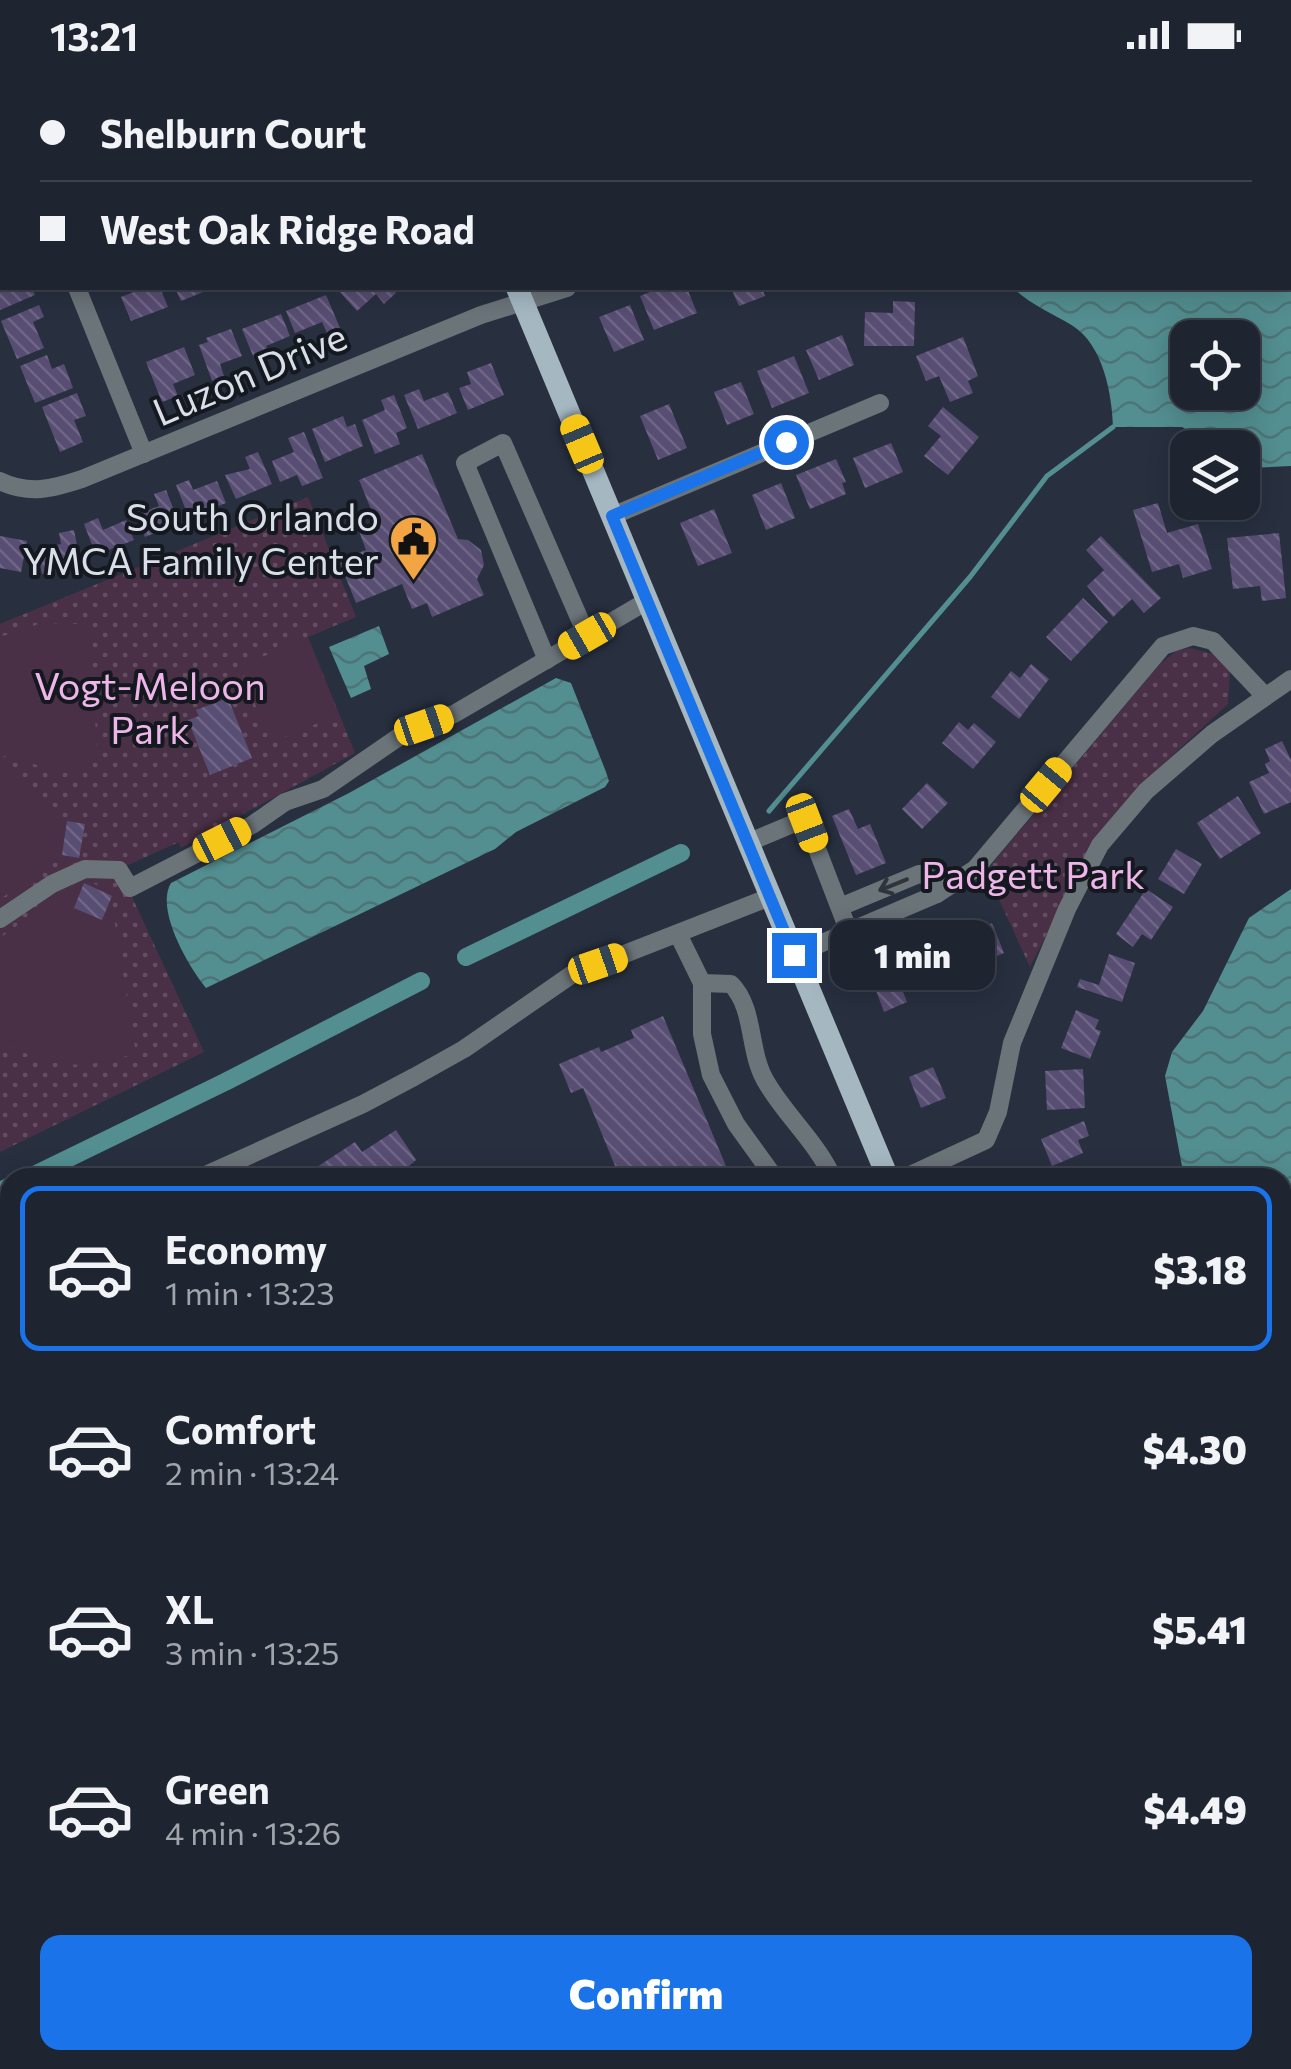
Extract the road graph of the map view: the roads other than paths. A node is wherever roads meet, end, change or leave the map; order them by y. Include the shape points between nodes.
1 (78, 290) edge
2 (554, 290) edge
3 (520, 295) edge
4 (880, 404) dead end
5 (144, 454) junction
6 (0, 481) edge
7 (612, 516) junction
8 (647, 601) junction
9 (587, 636) junction
10 (547, 660) junction
11 (1291, 679) edge
12 (1264, 695) junction
13 (748, 843) junction
14 (937, 894) junction
15 (770, 897) junction
16 (840, 907) junction
17 (0, 919) edge
18 (849, 932) junction
19 (678, 934) junction
20 (794, 955) junction
21 (702, 983) junction
22 (236, 1168) edge
23 (768, 1168) edge
24 (825, 1168) edge
25 (884, 1168) edge
26 (926, 1168) edge

1 - 5 street
2 - 3 street, Luzon Drive
3 - 5 street, Luzon Drive
3 - 7 main road
4 - 7 street
5 - 6 street, Luzon Drive via 49,491
7 - 8 main road
8 - 9 street
8 - 13 main road
9 - 10 street
9 - 10 street via 502,443 465,463
10 - 17 street via 454,714 406,732 322,789 285,802 130,888 120,870 85,869
11 - 12 street
12 - 14 street via 1213,642 1193,636 1163,646 975,869
12 - 26 street via 1146,790 1100,845 1012,1043 986,1140
13 - 15 main road
13 - 16 street via 807,823
14 -> 16 street via 919,874
14 - 18 street
15 - 19 street
15 - 20 main road
16 - 18 street
18 - 20 street
19 - 21 street
19 - 22 street via 571,976 429,1069
20 - 25 main road
21 - 23 street via 711,1075
21 - 24 street via 731,984 740,993 764,1079

